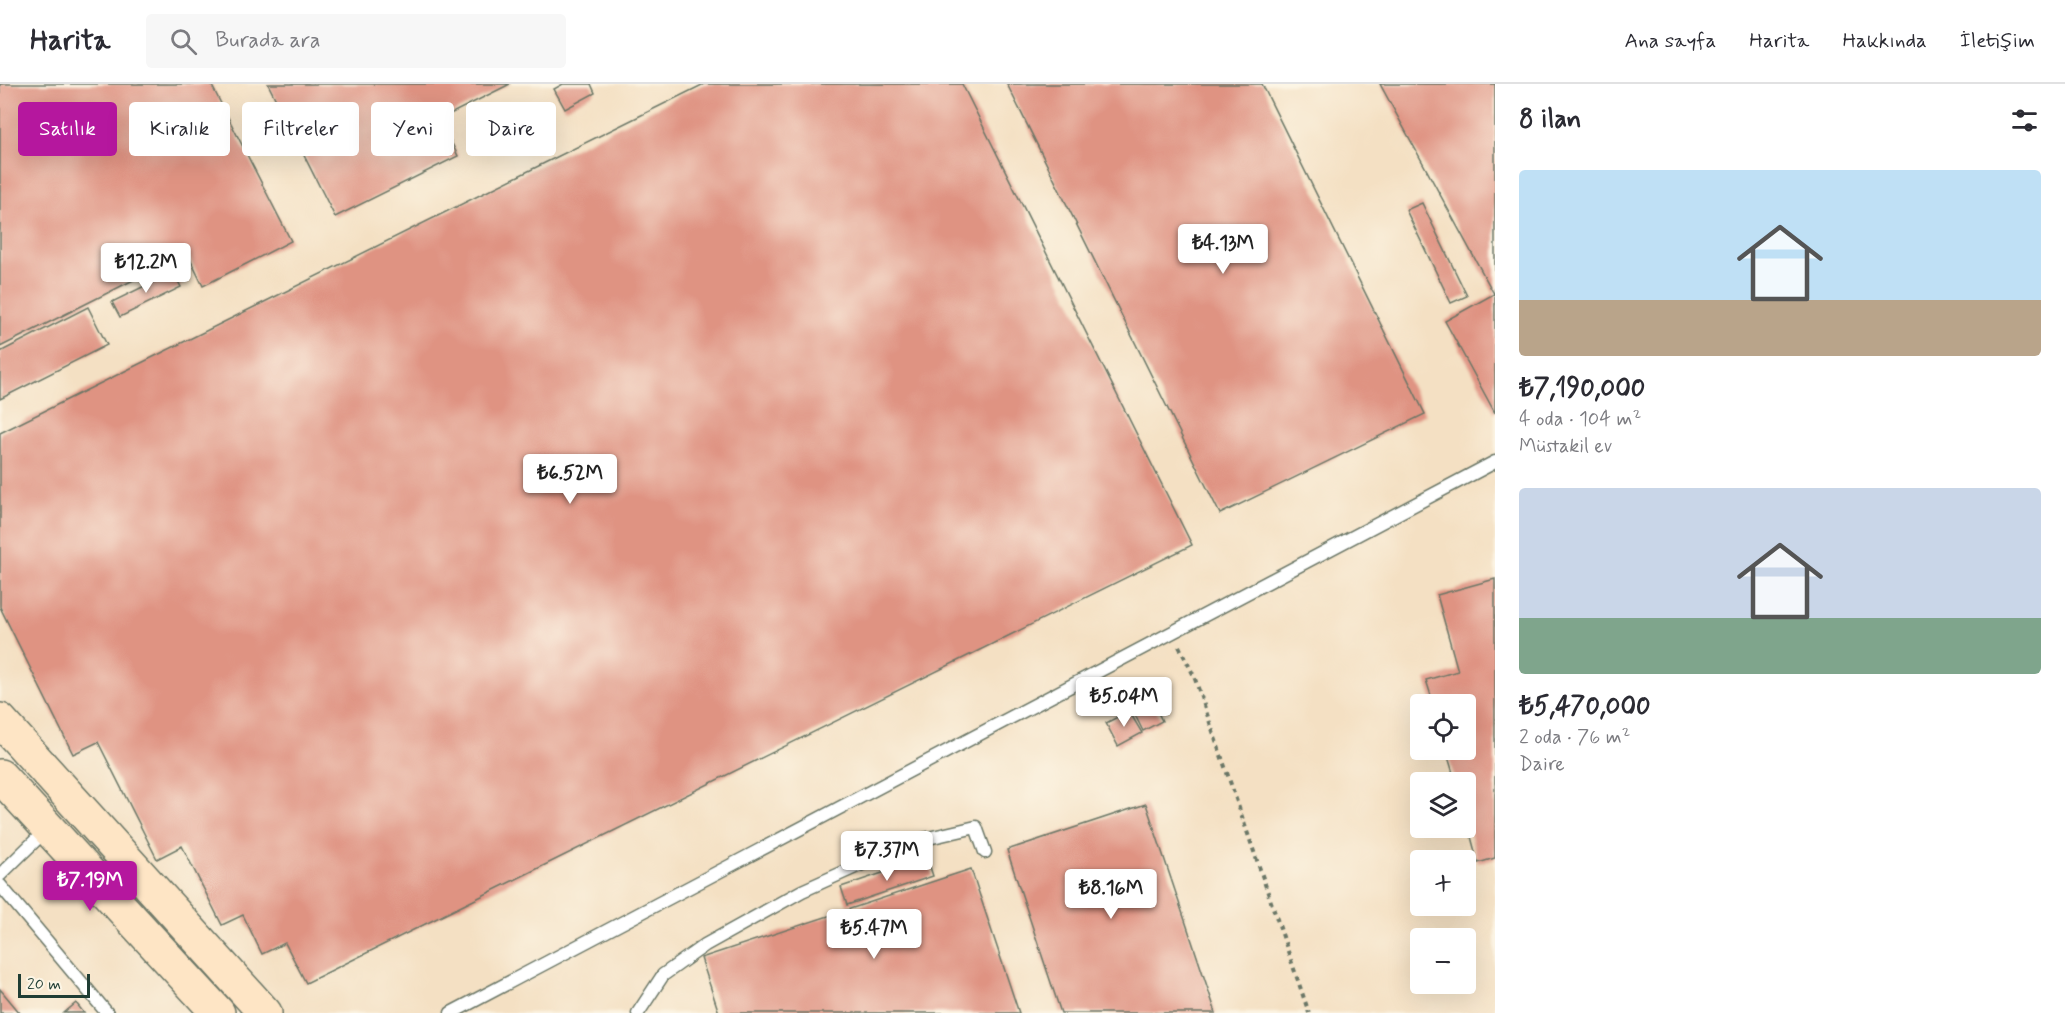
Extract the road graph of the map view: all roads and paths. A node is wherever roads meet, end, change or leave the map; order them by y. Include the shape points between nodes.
1 (1495, 462) edge
2 (1172, 632) junction
3 (0, 720) edge
4 (0, 776) edge
5 (48, 828) junction
6 (984, 852) dead end
7 (0, 875) edge
8 (0, 885) edge
9 (107, 1013) edge
10 (218, 1013) edge
11 (265, 1013) edge
12 (451, 1013) edge
13 (638, 1013) edge
14 (1309, 1013) edge

1 - 2 lane
2 - 12 lane
2 - 14 path via 1194,676
3 - 11 street
4 - 5 street
5 - 7 lane
5 - 10 street
6 - 13 lane via 976,827 911,842 802,891 705,945 663,975
8 - 9 lane

